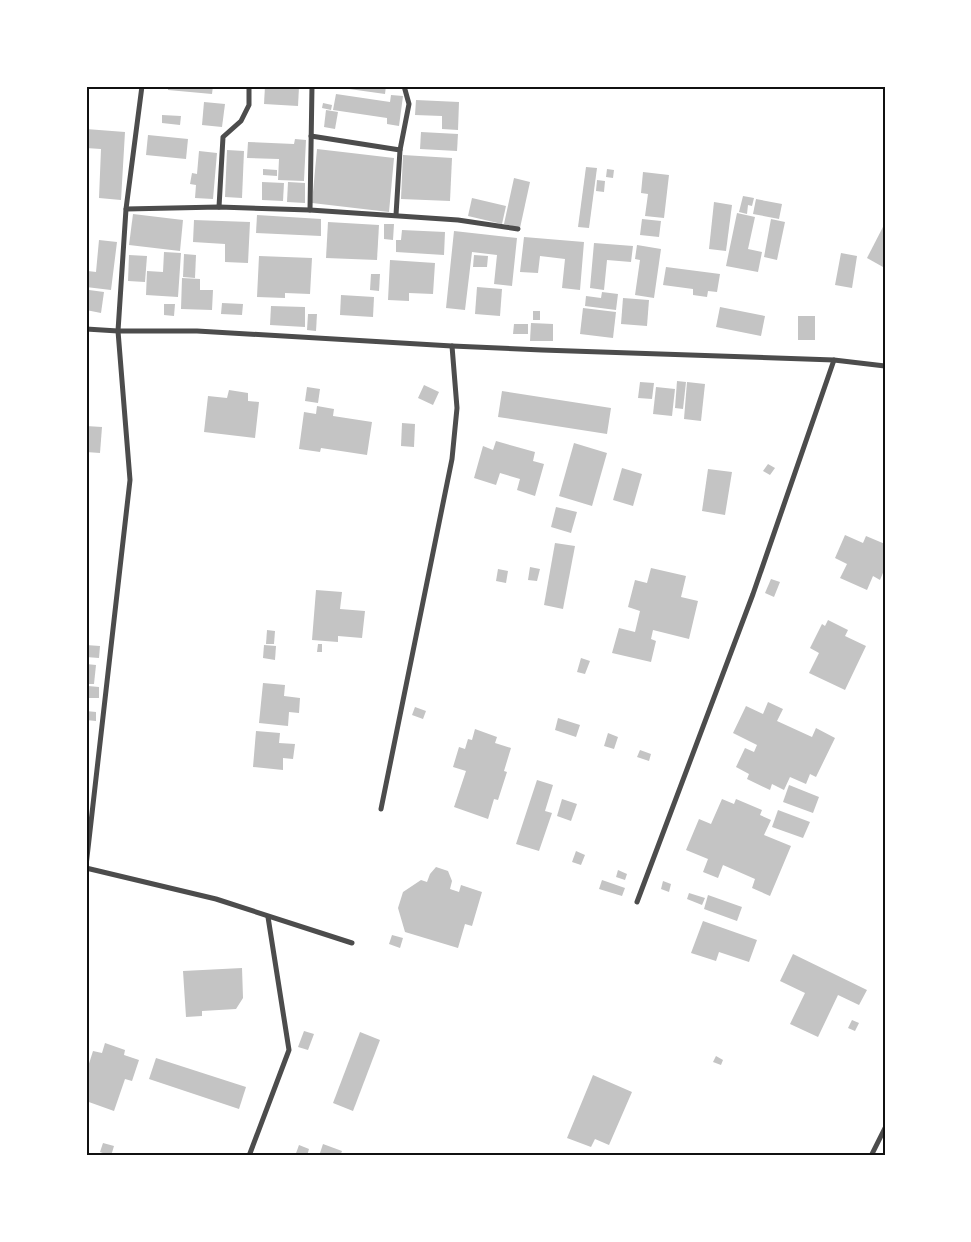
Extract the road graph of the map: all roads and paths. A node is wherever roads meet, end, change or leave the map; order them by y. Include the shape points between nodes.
1 (142, 86) edge
2 (249, 86) edge
3 (312, 86) edge
4 (404, 86) edge
5 (311, 136) junction
6 (400, 150) junction
7 (219, 207) junction
8 (126, 209) junction
9 (310, 210) junction
10 (396, 215) junction
11 (518, 229) dead end
12 (86, 329) edge
13 (118, 331) junction
14 (452, 346) junction
15 (834, 360) junction
16 (885, 366) edge
17 (381, 809) dead end
18 (86, 867) edge
19 (636, 902) dead end
20 (268, 917) junction
21 (352, 943) dead end
22 (885, 1128) edge
23 (248, 1156) edge
24 (871, 1156) edge

1 - 8 street
2 - 7 street via 250,105 241,121 222,137
3 - 5 street
4 - 6 street via 409,104
5 - 6 street
5 - 9 street
6 - 10 street
7 - 8 street
7 - 9 street
8 - 13 street
9 - 10 street
10 - 11 street
12 - 13 street
13 - 14 street via 198,331
13 - 18 street via 130,480
14 - 15 street
14 - 17 street via 457,408 452,459
15 - 16 street
15 - 19 street via 753,594
18 - 20 street via 216,899
20 - 21 street
20 - 23 street via 289,1050
22 - 24 street

